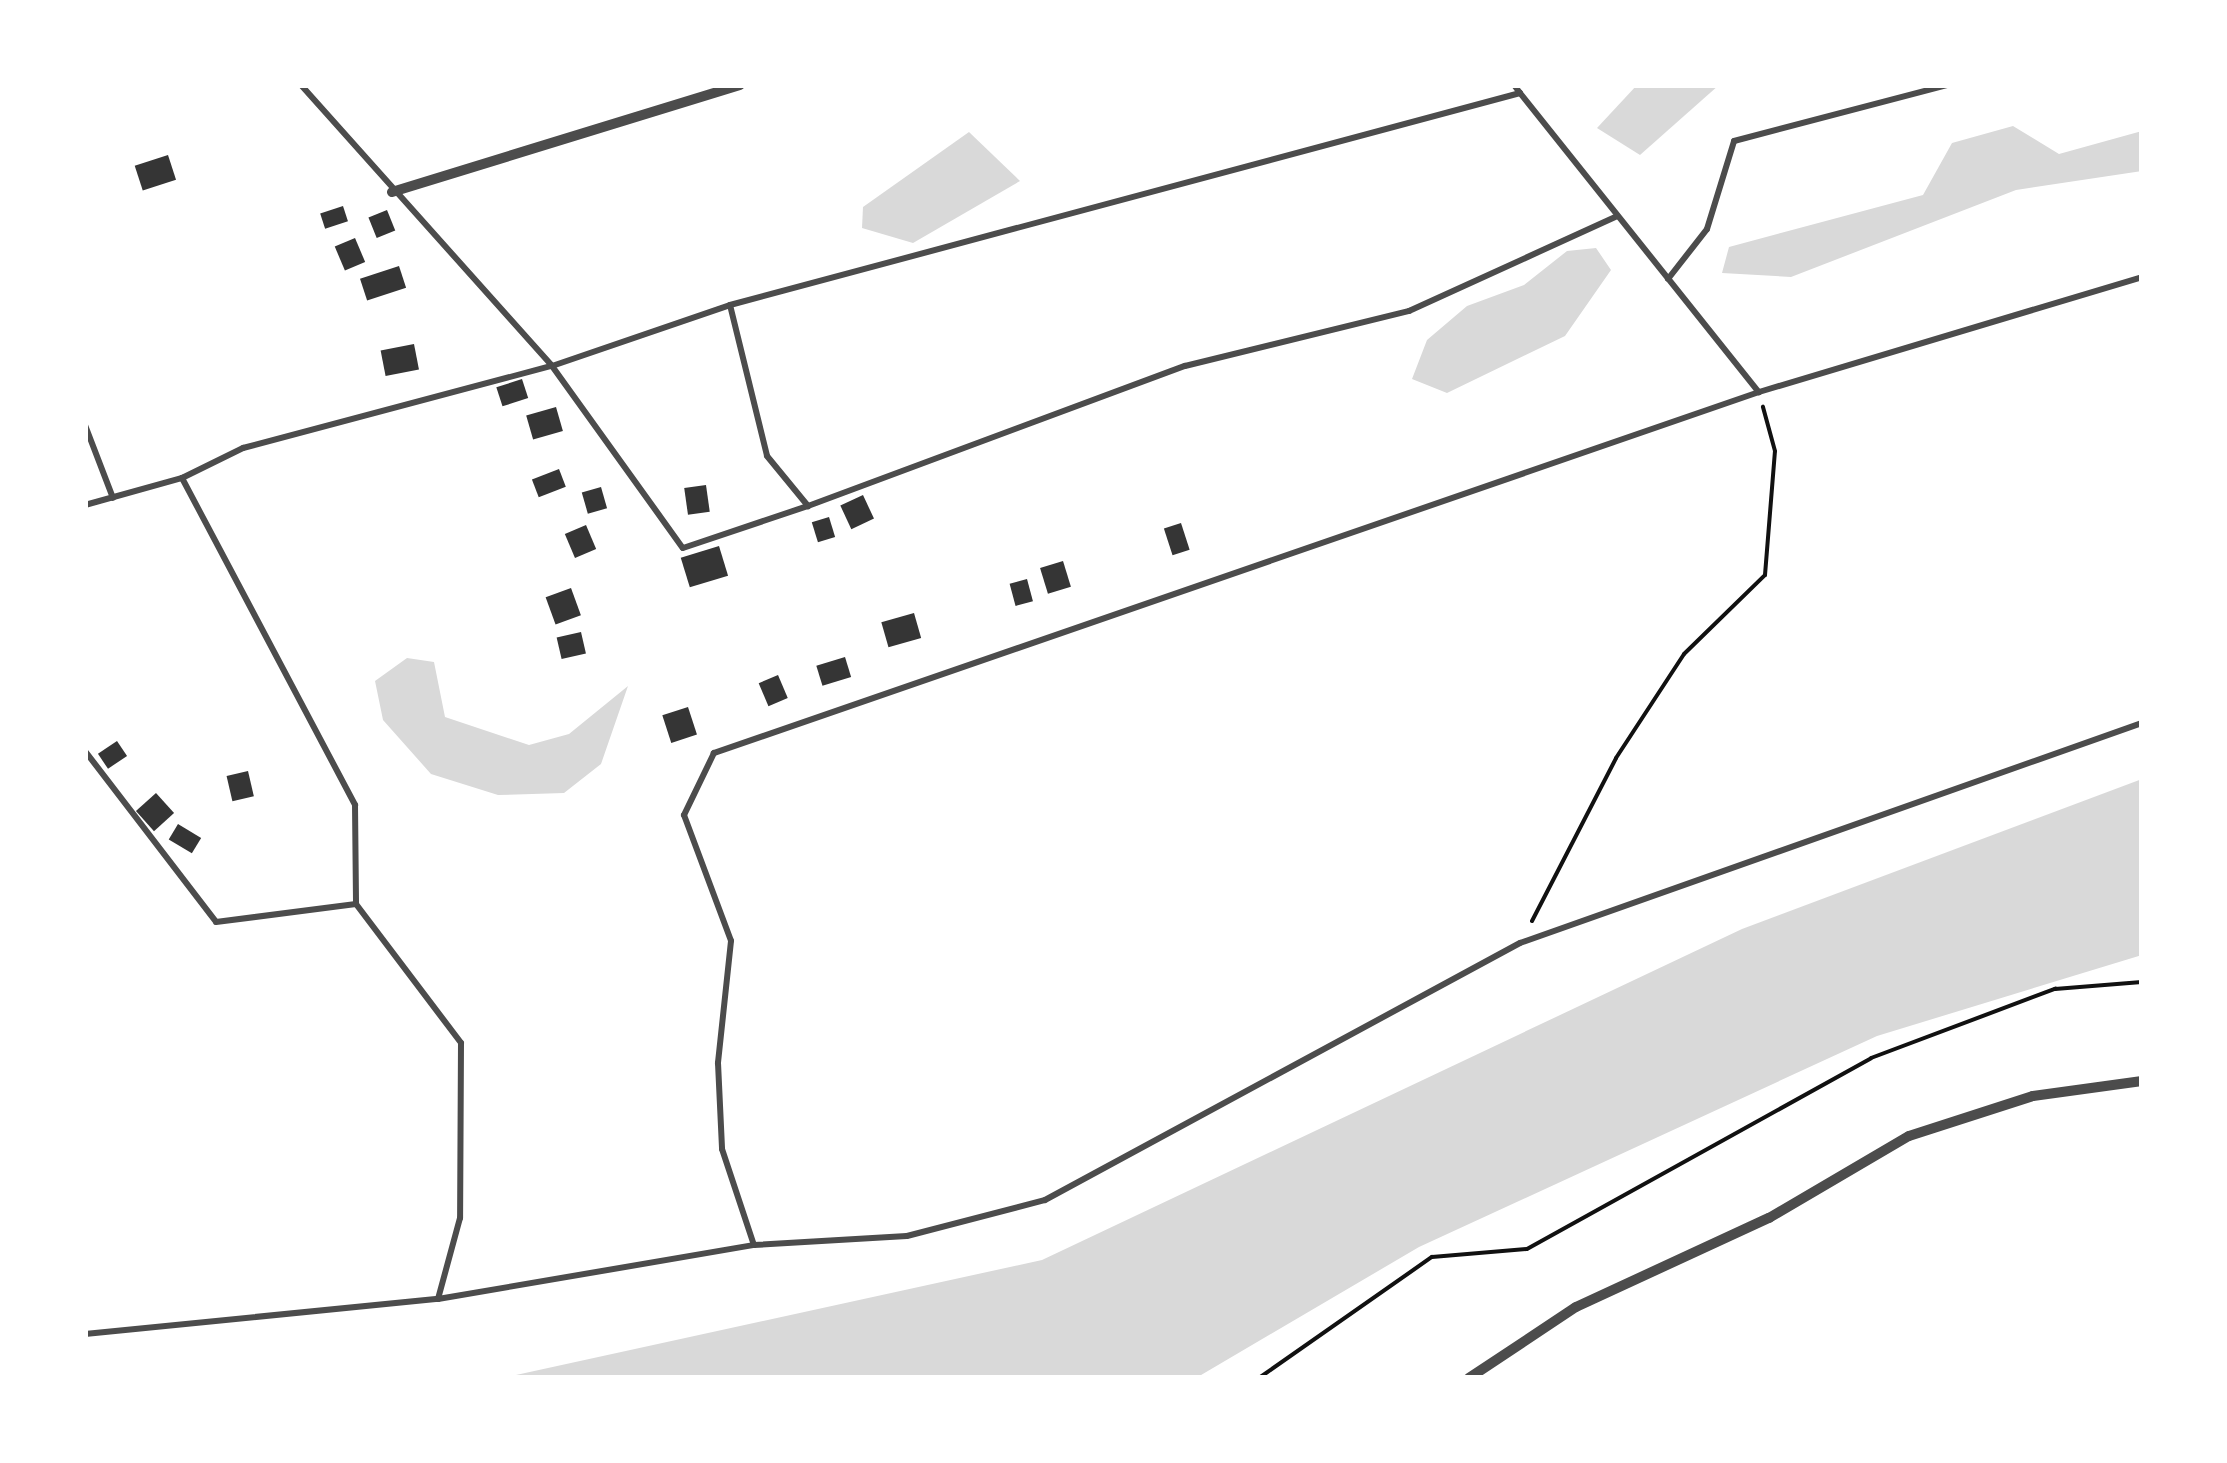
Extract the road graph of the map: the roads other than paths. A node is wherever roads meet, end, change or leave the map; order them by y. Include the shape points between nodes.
1 (301, 85) edge
2 (740, 85) edge
3 (1514, 85) edge
4 (1946, 85) edge
5 (1520, 93) junction
6 (392, 192) junction
7 (1617, 216) junction
8 (2142, 278) edge
9 (1668, 279) junction
10 (730, 305) junction
11 (552, 366) junction
12 (1759, 392) junction
13 (85, 426) edge
14 (182, 478) junction
15 (114, 498) junction
16 (85, 505) edge
17 (808, 506) junction
18 (2142, 723) edge
19 (85, 751) edge
20 (356, 904) junction
21 (2142, 1081) edge
22 (754, 1245) junction
23 (438, 1299) junction
24 (85, 1334) edge
25 (1469, 1378) edge

1 - 6 lane
2 - 6 street
3 - 5 lane
4 - 9 lane via 1734,141 1707,228
5 - 7 lane
5 - 10 lane
6 - 11 lane
7 - 9 lane
7 - 17 lane via 1409,311 1185,366
8 - 12 lane
9 - 12 lane
10 - 11 lane
10 - 17 lane via 767,456
11 - 14 lane via 243,448
11 - 17 lane via 683,548
12 - 22 lane via 714,753 684,815 730,941 718,1063 722,1149
13 - 15 lane
14 - 15 lane
14 - 20 lane via 356,806
15 - 16 lane
18 - 22 lane via 1520,943 1045,1200 907,1236
19 - 20 lane via 216,922
20 - 23 lane via 462,1043 460,1218
21 - 25 street via 2033,1096 1909,1136 1769,1218 1576,1307
22 - 23 lane
23 - 24 lane

